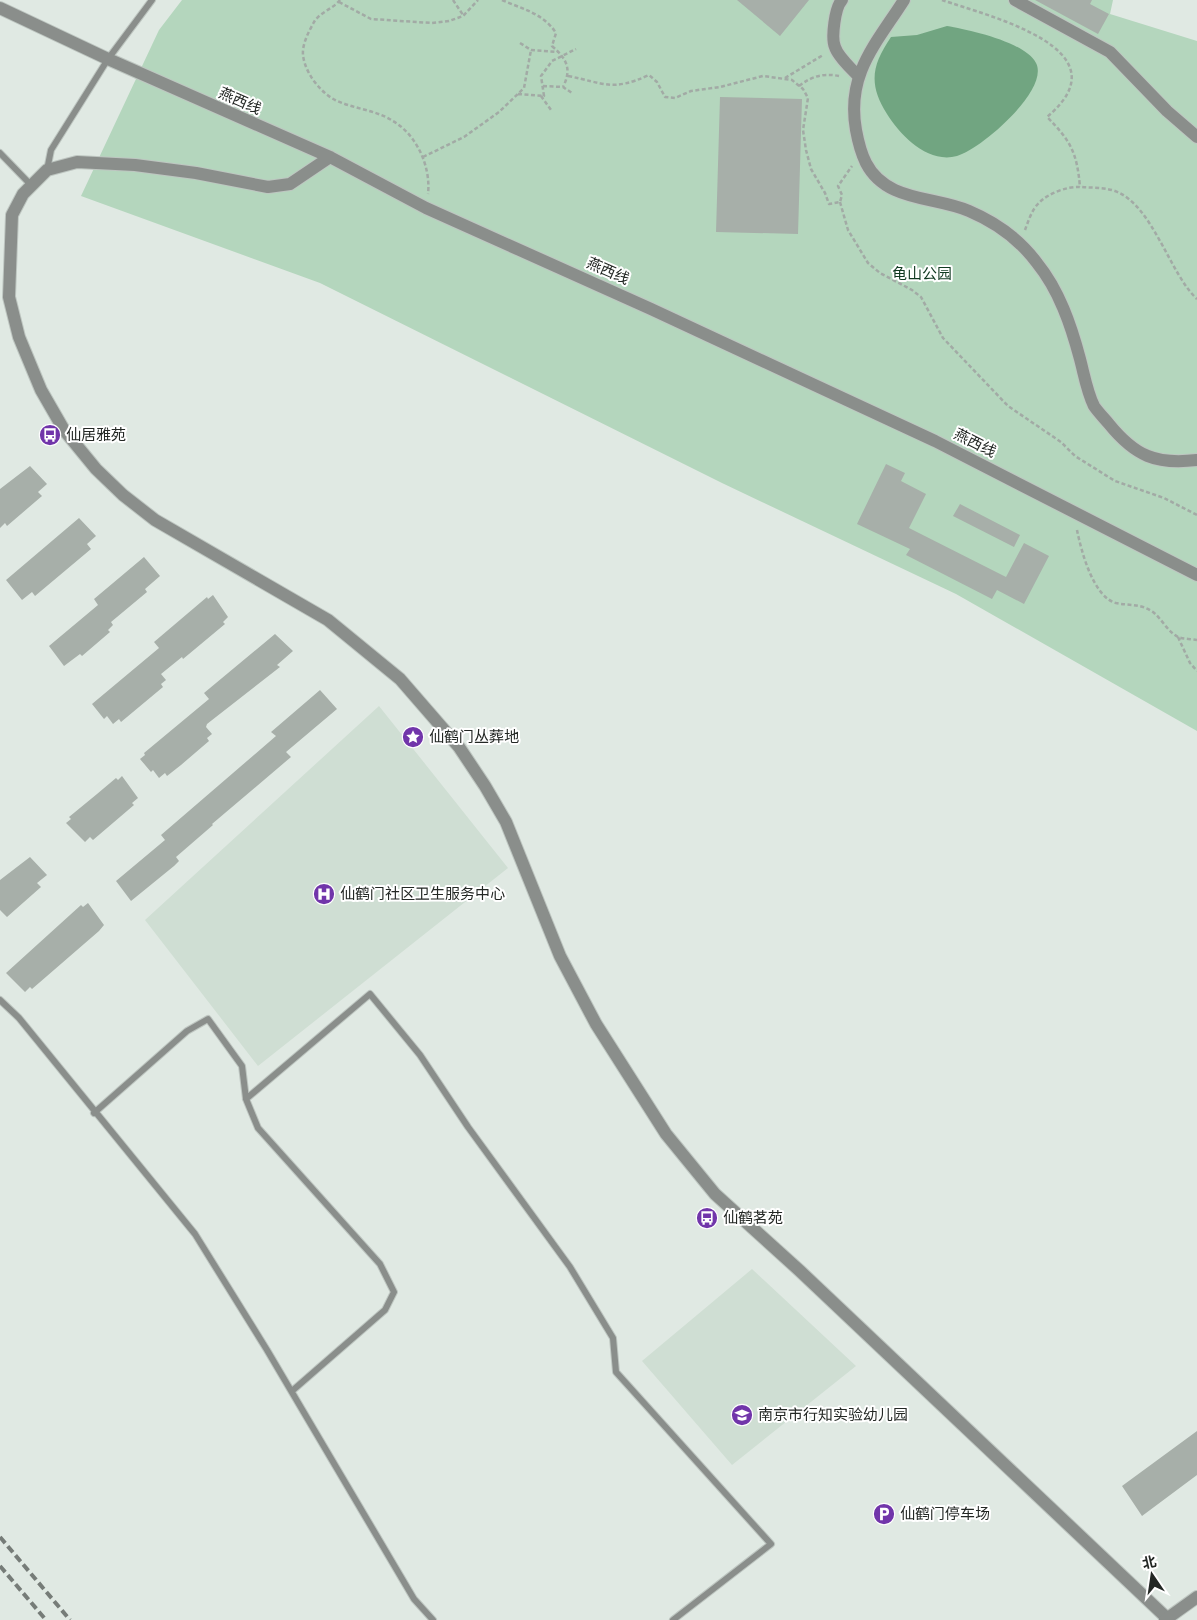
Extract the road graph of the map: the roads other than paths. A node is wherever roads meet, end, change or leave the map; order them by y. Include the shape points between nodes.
1 (152, 0) edge
2 (842, 0) edge
3 (904, 0) edge
4 (1015, 0) edge
5 (0, 8) edge
6 (108, 59) junction
7 (856, 73) junction
8 (1197, 137) edge
9 (0, 153) edge
10 (330, 157) junction
11 (47, 170) junction
12 (31, 186) junction
13 (6, 215) edge
14 (4, 297) edge
15 (1197, 460) edge
16 (1197, 575) edge
17 (0, 1000) edge
18 (246, 1099) junction
19 (94, 1112) junction
20 (292, 1391) junction
21 (1197, 1597) edge
22 (433, 1620) edge
23 (673, 1620) edge
24 (1167, 1620) edge

1 - 6 lane
2 - 7 street via 838,4 834,27 834,47
3 - 7 street
4 - 8 street via 1110,52
5 - 6 street, 燕西线
6 - 10 street, 燕西线
6 - 11 lane via 52,150
7 - 15 street via 854,118 866,163 881,181 896,191 967,210 991,222 1019,243 1038,263 1057,294 1073,332 1094,406 1114,431 1132,449 1153,459 1170,462
9 - 12 lane
10 - 11 street via 290,184 268,187 135,165 77,162
10 - 16 street, 燕西线 via 426,208 926,437
11 - 12 street
12 - 13 street
13 - 14 street
14 - 24 street via 41,390 64,430 122,495 155,520 328,620 400,679 459,747 506,822 560,956 596,1024 666,1134 715,1194
17 - 19 lane via 19,1018
18 - 19 lane via 242,1066 208,1019 187,1031
18 - 20 lane via 258,1128 380,1264 394,1292 385,1310
18 - 23 lane via 370,994 420,1055 570,1267 613,1338 616,1372 771,1544
19 - 20 lane via 195,1234
20 - 22 lane via 414,1599
21 - 24 street

